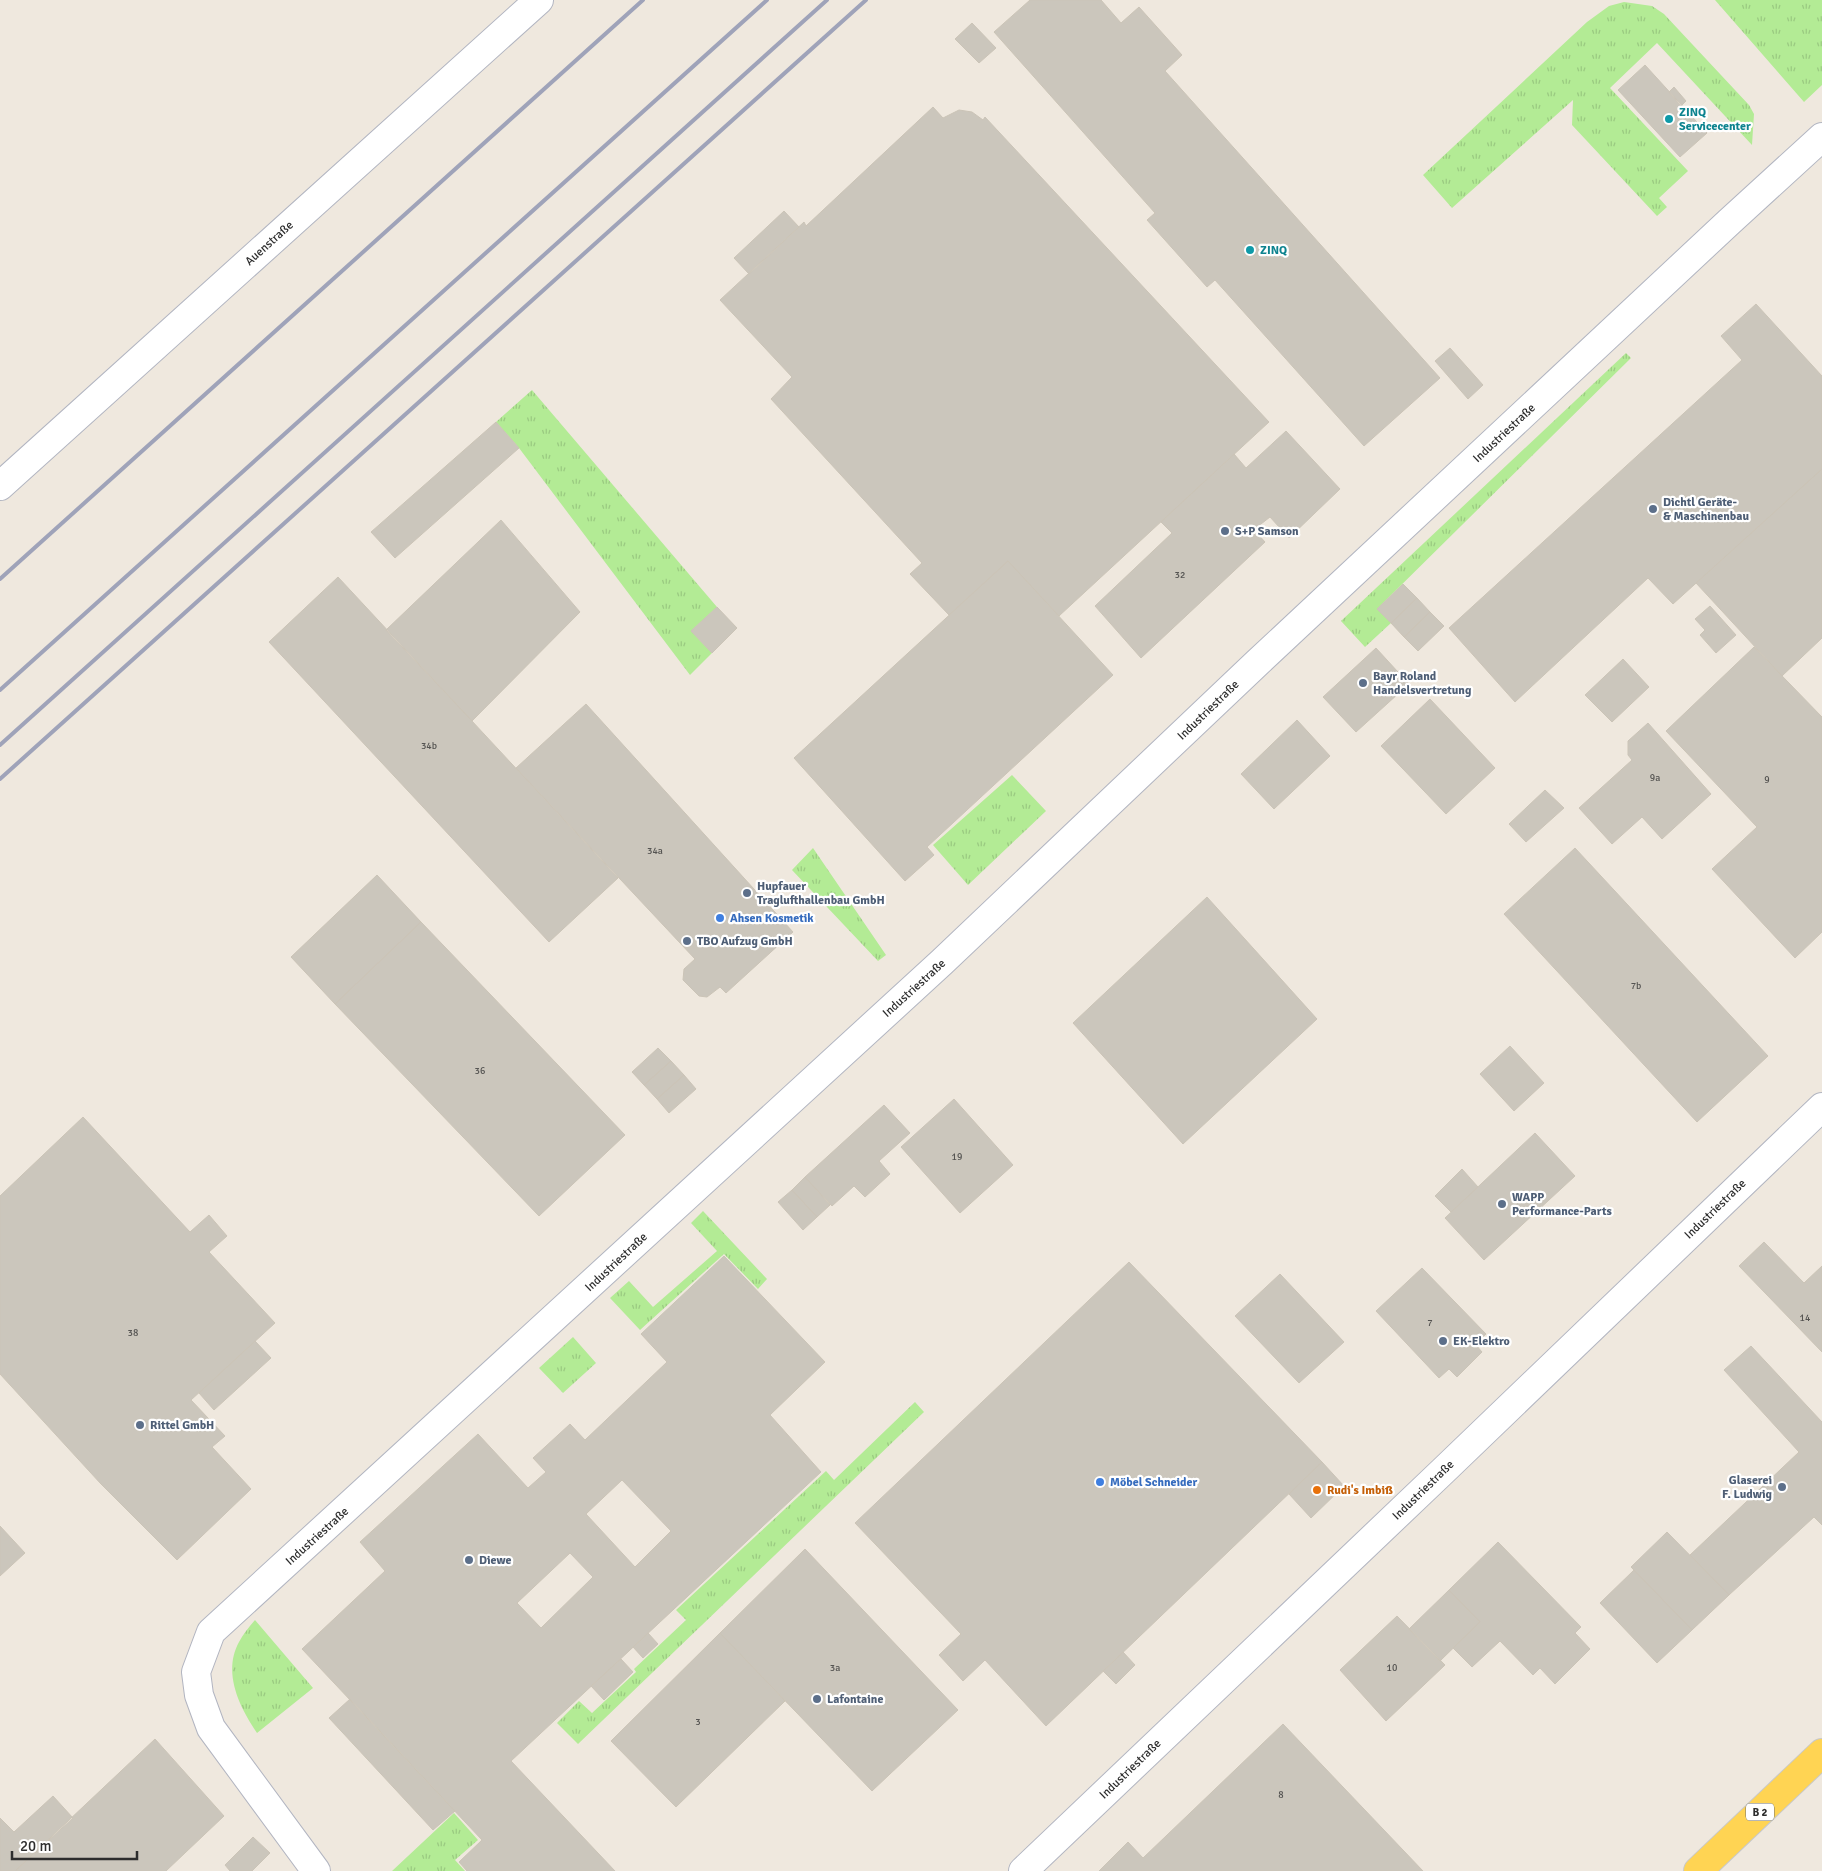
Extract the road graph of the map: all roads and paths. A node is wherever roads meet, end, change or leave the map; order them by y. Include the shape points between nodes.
1 (539, 0) edge
2 (1819, 141) edge
3 (0, 486) edge
4 (1822, 1107) edge
5 (1822, 1754) edge
6 (316, 1871) edge
7 (1023, 1871) edge
8 (1698, 1871) edge

1 - 3 street, Auenstraße
2 - 6 street, Industriestraße via 1257,663 942,962 211,1632 196,1672 198,1695 211,1728
4 - 7 street, Industriestraße
5 - 8 main road, B 2

